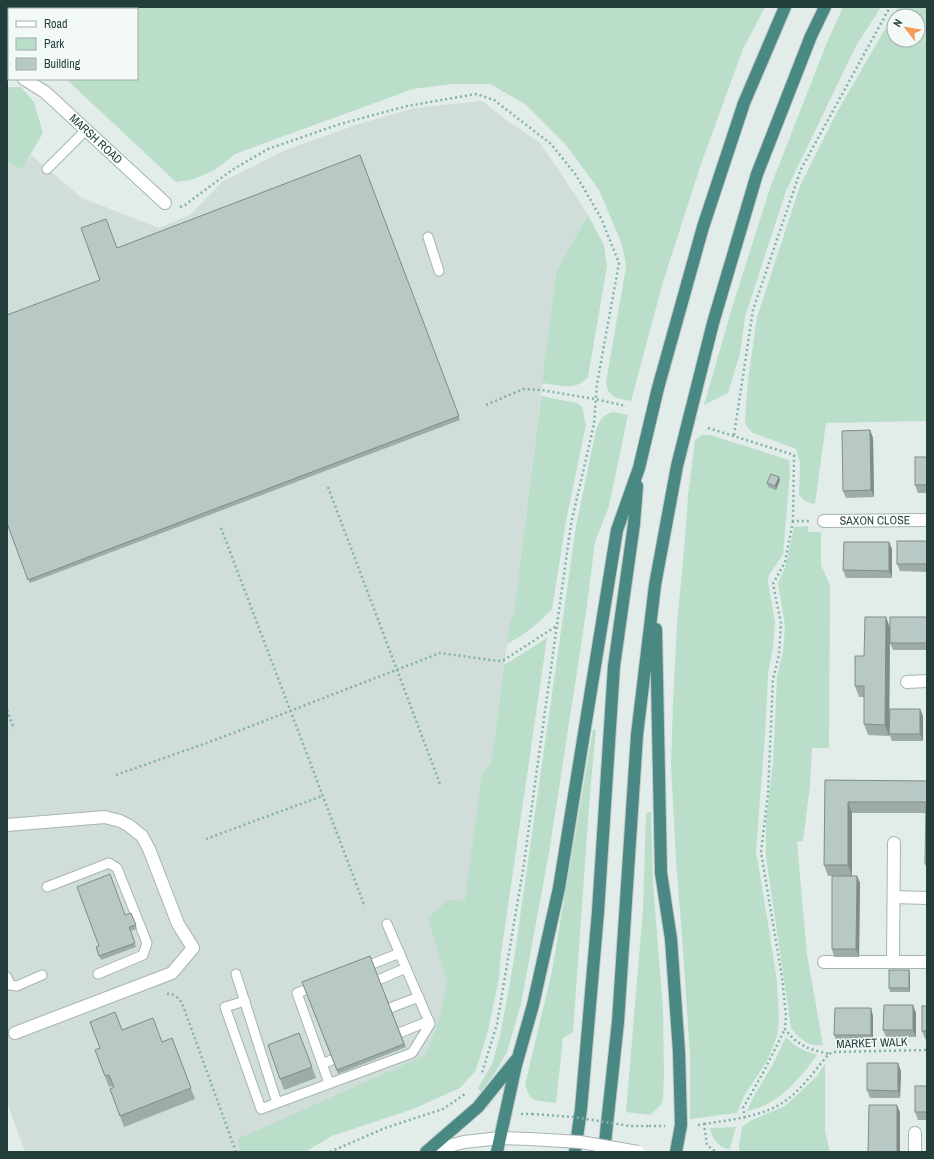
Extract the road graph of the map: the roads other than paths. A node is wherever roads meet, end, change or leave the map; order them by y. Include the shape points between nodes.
1 (785, 7) edge
2 (825, 7) edge
3 (26, 80) edge
4 (86, 130) junction
5 (47, 169) dead end
6 (165, 203) road end
7 (428, 237) dead end
8 (439, 271) dead end
9 (639, 468) junction
10 (927, 520) edge
11 (824, 521) road end
12 (655, 585) junction
13 (927, 681) edge
14 (907, 682) dead end
15 (7, 825) edge
16 (894, 843) dead end
17 (47, 887) dead end
18 (894, 897) junction
19 (927, 898) edge
20 (387, 924) dead end
21 (400, 953) junction
22 (824, 962) dead end
23 (893, 962) junction
24 (927, 962) edge
25 (406, 968) junction
26 (356, 970) edge
27 (98, 974) dead end
28 (236, 974) dead end
29 (42, 975) dead end
30 (7, 977) edge
31 (326, 982) edge
32 (362, 987) edge
33 (419, 997) junction
34 (244, 1001) junction
35 (369, 1016) edge
36 (429, 1021) junction
37 (11, 1033) edge
38 (379, 1041) edge
39 (350, 1052) edge
40 (518, 1057) junction
41 (322, 1064) junction
42 (329, 1083) junction
43 (277, 1103) junction
44 (915, 1132) dead end
45 (500, 1138) junction
46 (426, 1152) edge
47 (497, 1152) edge
48 (575, 1152) edge
49 (604, 1152) edge
50 (638, 1152) edge
51 (676, 1152) edge
52 (915, 1152) edge

1 - 9 highway via 744,103 703,227 658,388
2 - 12 highway via 811,36 757,174 715,316 677,466
3 - 4 street, MARSH ROAD via 45,92
4 - 5 lane
4 - 6 street, MARSH ROAD
7 - 8 lane
9 - 40 highway via 617,530 559,888 533,1005
9 - 48 highway via 634,524 614,666 598,912
10 - 11 street, SAXON CLOSE
12 - 49 highway via 637,735 618,1022
12 - 51 highway via 661,874 671,939 679,1052 680,1125
13 - 14 street
15 - 37 street via 105,817 124,823 142,836 178,924 193,948 172,973
16 - 18 street
17 - 27 lane via 109,863 117,868 147,944 144,955
18 - 19 street
18 - 23 street
20 - 21 lane
21 - 25 lane
21 - 26 lane
22 - 23 street
23 - 24 street
25 - 32 lane
25 - 33 lane
28 - 34 lane
29 - 30 lane via 17,986 10,985
31 - 41 lane via 297,993 316,1036
33 - 35 lane
33 - 36 lane
34 - 43 lane
34 - 43 lane via 225,1007 260,1109
36 - 38 lane
36 - 42 lane via 430,1024 412,1053
39 - 41 lane
40 - 45 highway
40 - 46 highway via 478,1107
41 - 42 lane
42 - 43 lane
44 - 52 street
45 - 46 street via 464,1142
45 - 47 highway
45 - 50 street, bridge via 580,1142

